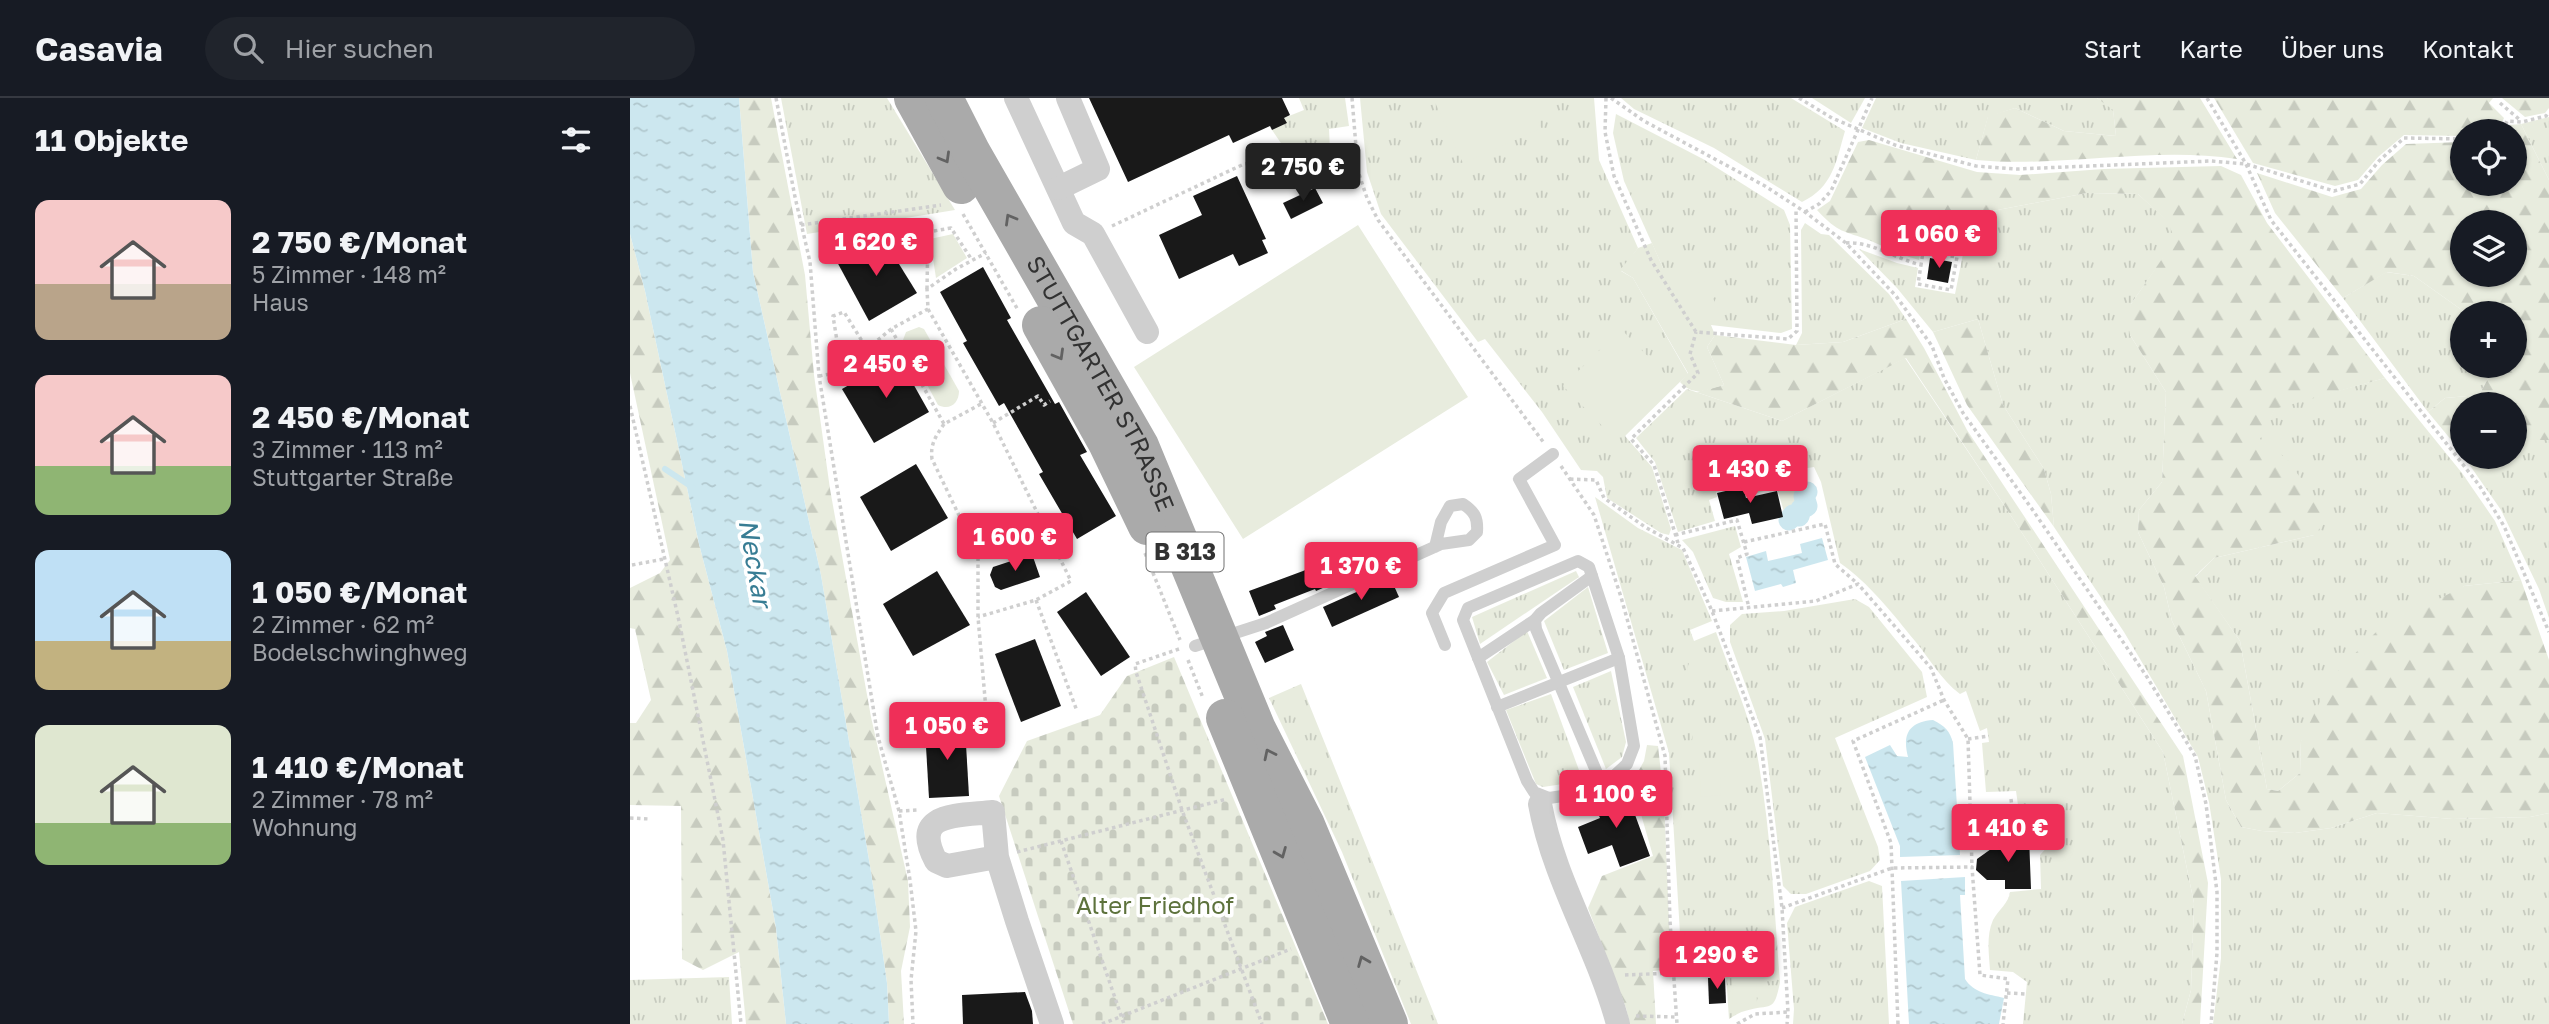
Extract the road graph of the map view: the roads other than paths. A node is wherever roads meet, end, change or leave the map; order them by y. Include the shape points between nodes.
1 (913, 98) edge
2 (944, 98) edge
3 (1016, 98) edge
4 (1068, 98) edge
5 (1059, 188) junction
6 (1147, 332) dead end
7 (1553, 454) dead end
8 (1435, 547) dead end
9 (1592, 576) junction
10 (1535, 620) junction
11 (1199, 644) junction
12 (1445, 645) dead end
13 (1478, 658) junction
14 (1619, 658) junction
15 (1558, 682) junction
16 (1497, 707) junction
17 (1602, 785) junction
18 (1540, 799) junction
19 (997, 857) road end
20 (1617, 1020) edge
21 (1052, 1024) edge
22 (1350, 1024) edge
23 (1388, 1024) edge

1 -> 11 main road, STUTTGARTER STRASSE / B 313 via 1107,443
11 -> 2 main road, STUTTGARTER STRASSE / B 313 via 1140,446
3 - 5 street
4 - 5 street via 1098,169
5 - 6 street via 1074,223 1093,234
7 - 12 lane via 1519,479 1555,545 1444,593 1432,613
8 - 11 lane via 1266,623
9 - 10 lane
9 - 13 lane via 1589,567 1578,561 1468,608 1463,620
9 - 14 lane
10 - 13 lane
10 - 15 lane
11 -> 22 main road, STUTTGARTER STRASSE / B 313
23 -> 11 main road, STUTTGARTER STRASSE / B 313 via 1306,825 1257,729
13 - 16 lane
14 - 15 lane
14 - 17 lane via 1634,746 1627,764
15 - 16 lane
15 - 17 lane
16 - 18 lane via 1527,781
17 - 18 lane via 1583,793
18 - 20 street via 1544,829
19 - 21 street

